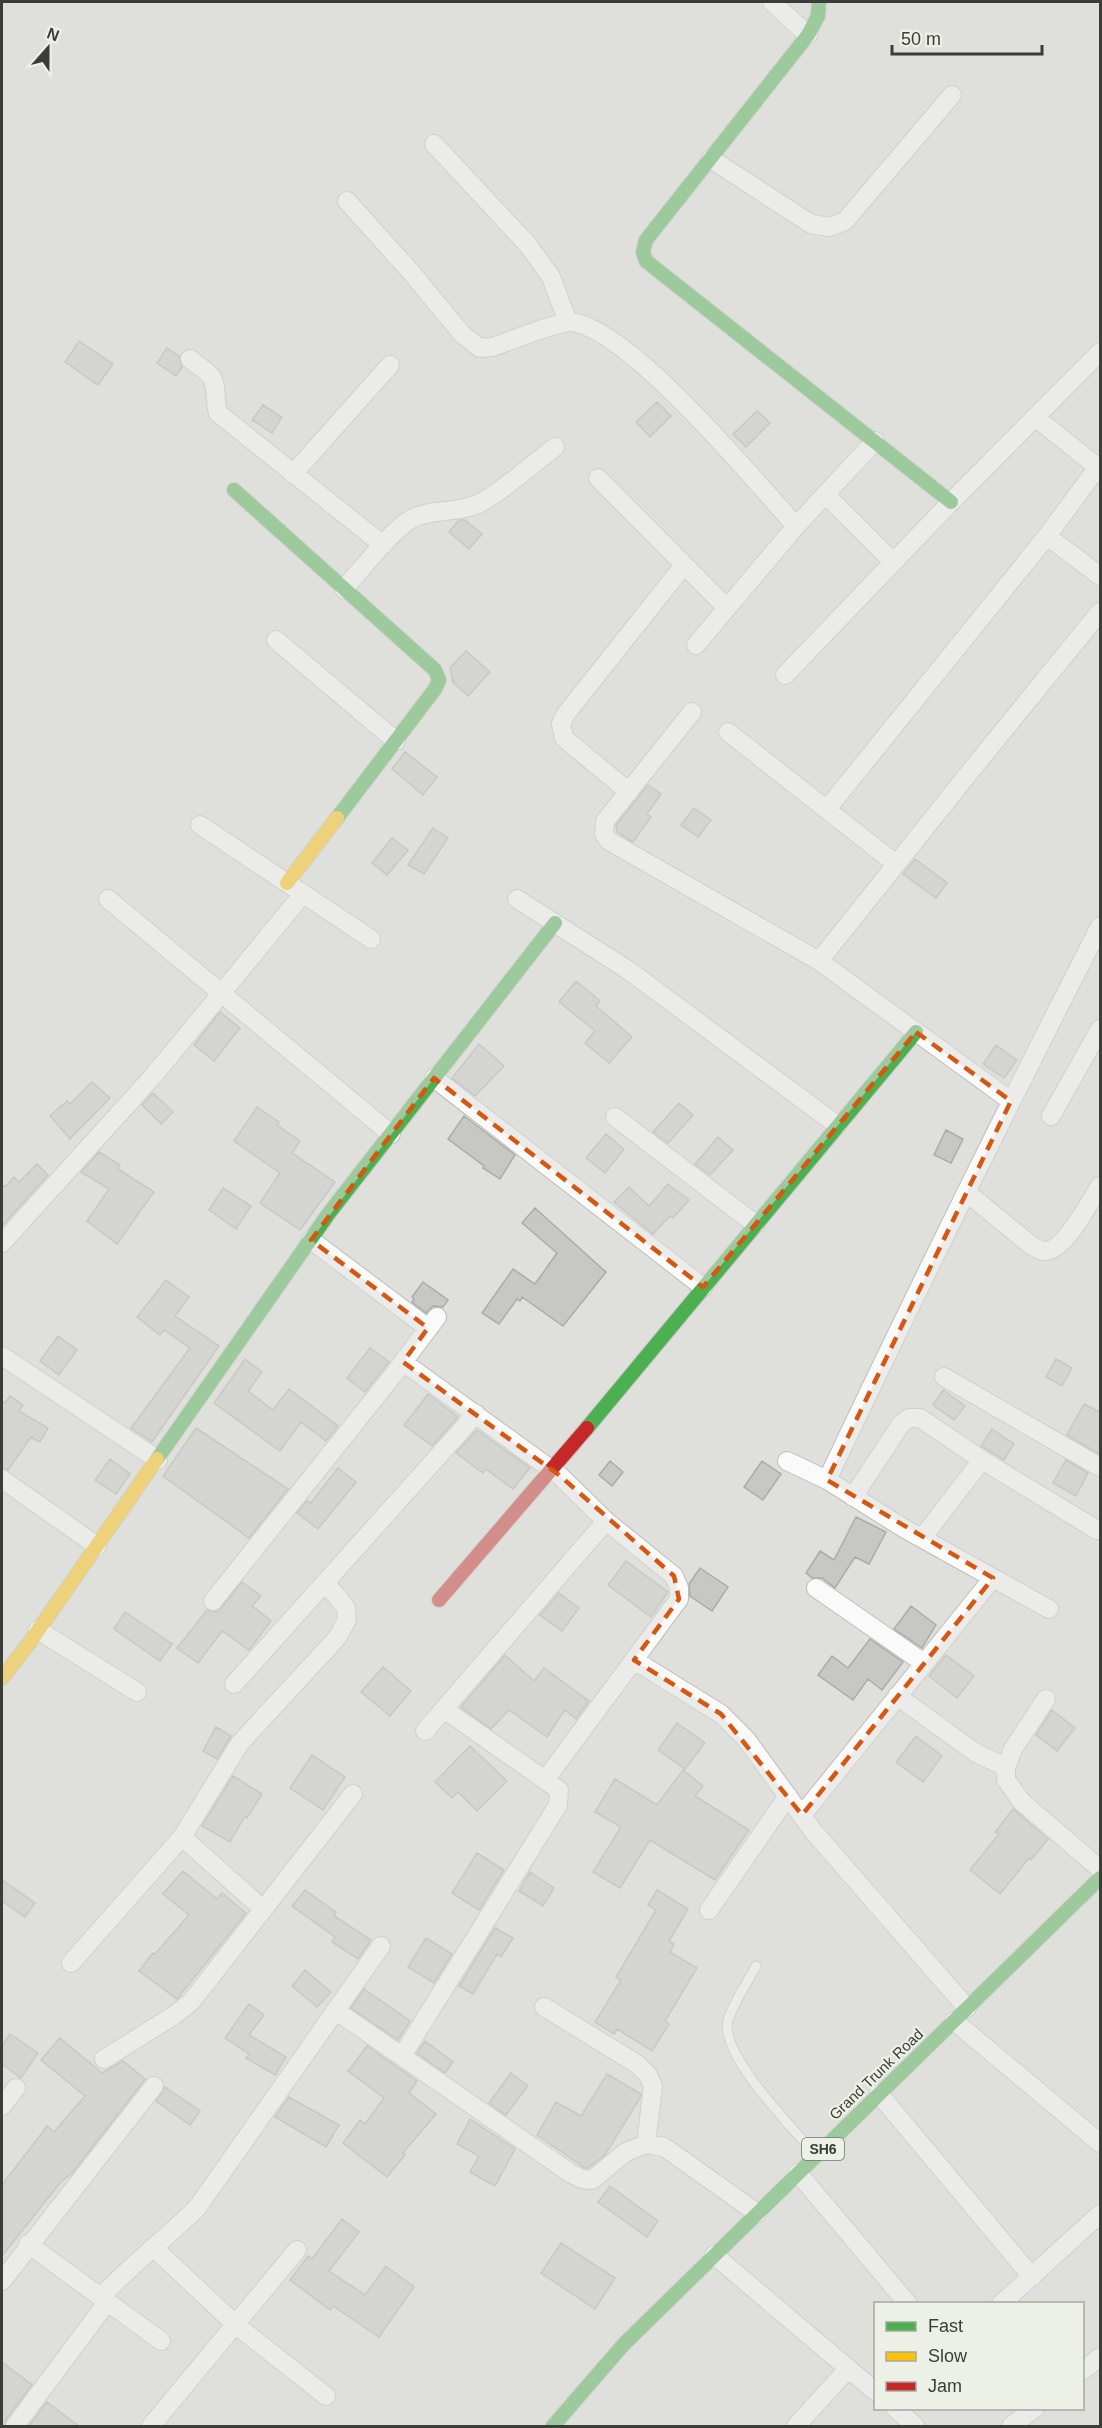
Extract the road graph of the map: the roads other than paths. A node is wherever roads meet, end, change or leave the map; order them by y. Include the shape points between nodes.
1 (772, 2) edge
2 (819, 2) edge
3 (808, 35) junction
4 (952, 95) dead end
5 (434, 144) dead end
6 (711, 159) junction
7 (347, 201) dead end
8 (568, 322) junction
9 (1101, 351) edge
10 (190, 359) dead end
11 (390, 365) dead end
12 (1035, 417) junction
13 (875, 441) junction
14 (555, 447) dead end
15 (1099, 468) edge
16 (293, 474) junction
17 (598, 478) dead end
18 (234, 490) dead end
19 (825, 494) junction
20 (951, 502) junction
21 (796, 526) junction
22 (1047, 536) junction
23 (383, 545) junction
24 (893, 562) junction
25 (684, 565) junction
26 (1101, 576) edge
27 (344, 589) junction
28 (727, 608) junction
29 (1101, 612) edge
30 (276, 640) dead end
31 (696, 645) dead end
32 (785, 675) dead end
33 (692, 712) dead end
34 (728, 732) dead end
35 (396, 741) junction
36 (629, 792) junction
37 (827, 809) junction
38 (200, 825) dead end
39 (896, 864) junction
40 (287, 883) junction
41 (303, 894) junction
42 (108, 899) dead end
43 (517, 900) dead end
44 (555, 923) junction
45 (1101, 926) edge
46 (371, 939) dead end
47 (819, 961) junction
48 (222, 992) junction
49 (1101, 1029) edge
50 (916, 1032) junction
51 (434, 1078) junction
52 (1011, 1101) junction
53 (1051, 1116) dead end
54 (615, 1117) dead end
55 (837, 1125) junction
56 (391, 1134) junction
57 (1101, 1186) edge
58 (966, 1192) junction
59 (755, 1224) junction
60 (311, 1240) junction
61 (2, 1243) edge
62 (703, 1287) junction
63 (2, 1356) edge
64 (403, 1362) junction
65 (944, 1377) dead end
66 (476, 1414) junction
67 (158, 1460) junction
68 (982, 1460) junction
69 (787, 1461) dead end
70 (1101, 1467) edge
71 (552, 1470) junction
72 (2, 1479) edge
73 (827, 1480) junction
74 (853, 1497) junction
75 (606, 1521) junction
76 (1097, 1530) dead end
77 (922, 1538) junction
78 (97, 1546) junction
79 (993, 1578) junction
80 (325, 1582) junction
81 (816, 1588) dead end
82 (439, 1600) dead end
83 (213, 1601) dead end
84 (1049, 1609) dead end
85 (38, 1630) junction
86 (634, 1660) junction
87 (924, 1663) junction
88 (2, 1678) edge
89 (234, 1684) dead end
90 (137, 1692) dead end
91 (897, 1696) junction
92 (1046, 1699) dead end
93 (444, 1709) junction
94 (425, 1731) dead end
95 (1006, 1767) junction
96 (545, 1780) junction
97 (352, 1794) dead end
98 (788, 1796) junction
99 (802, 1815) junction
100 (182, 1837) junction
101 (1101, 1869) edge
102 (1101, 1878) edge
103 (262, 1909) junction
104 (709, 1910) dead end
105 (381, 1946) dead end
106 (71, 1963) dead end
107 (756, 1966) dead end
108 (544, 2007) dead end
109 (335, 2010) junction
110 (961, 2015) junction
111 (402, 2056) junction
112 (104, 2059) dead end
113 (154, 2086) dead end
114 (16, 2088) dead end
115 (879, 2094) junction
116 (2, 2106) edge
117 (1101, 2143) edge
118 (646, 2144) junction
119 (816, 2156) junction
120 (798, 2173) junction
121 (757, 2213) junction
122 (1101, 2214) edge
123 (28, 2244) junction
124 (154, 2248) junction
125 (297, 2250) dead end
126 (714, 2255) junction
127 (1032, 2277) junction
128 (2, 2281) edge
129 (104, 2299) junction
130 (907, 2302) edge
131 (1004, 2302) edge
132 (236, 2325) junction
133 (161, 2341) dead end
134 (1101, 2357) edge
135 (848, 2369) junction
136 (1084, 2370) edge
137 (874, 2390) edge
138 (326, 2396) dead end
139 (896, 2410) edge
140 (1034, 2410) edge
141 (553, 2426) edge
142 (15, 2427) edge
143 (151, 2427) edge
144 (796, 2427) edge
145 (915, 2427) edge
146 (1011, 2427) edge

1 - 3 street
2 - 3 street via 818,16
3 - 6 street
4 - 6 street via 845,221 829,227 811,224
5 - 8 street via 528,245 551,277
6 - 13 street via 646,240 646,261
7 - 8 street via 462,334 480,348
8 - 21 street via 586,325 618,345 689,408
9 - 12 street
10 - 16 street via 212,376 218,413
11 - 16 street
12 - 15 street
12 - 20 street
13 - 19 street
13 - 20 street
14 - 23 street via 481,502 410,519
15 - 22 street
16 - 23 street
17 - 25 street
18 - 27 street
19 - 21 street
19 - 24 street
20 - 24 street
21 - 28 street
22 - 26 street
22 - 37 street
23 - 27 street
24 - 32 street
25 - 28 street
25 - 36 street via 561,724 564,738
27 - 35 street via 435,670 439,680
28 - 31 street
29 - 39 street
30 - 35 street
33 - 36 street
34 - 37 street
35 - 40 street
36 - 47 street via 605,821 604,834 609,841
37 - 39 street
38 - 40 street
39 - 47 street
40 - 41 street
41 - 46 street
41 - 48 street
42 - 48 street
43 - 44 street
44 - 51 street
44 - 55 street via 628,970
45 - 52 street
47 - 50 street
48 - 56 street
48 - 61 street via 154,1076
49 - 53 street
50 - 52 street
50 - 55 street
51 - 56 street
51 - 62 street
52 - 58 street
54 - 59 street
55 - 59 street
56 - 60 street
57 - 58 street via 1066,1239 1052,1250 1043,1251
58 - 73 street
59 - 62 street
60 - 64 street via 433,1323
60 - 67 street
62 - 71 street
63 - 67 street
64 - 66 street
64 - 83 street
65 - 70 street
66 - 71 street
66 - 80 street
67 - 78 street
68 - 74 street via 920,1418 909,1418 901,1424
68 - 76 street
68 - 77 street
69 - 73 street
71 - 75 street
71 - 82 street
72 - 78 street
73 - 74 street
74 - 77 street
75 - 86 street via 674,1576 679,1588 679,1599
75 - 93 street
77 - 79 street
78 - 85 street
79 - 84 street
79 - 87 street
80 - 89 street
80 - 100 street via 346,1608 347,1620 337,1638 240,1743
81 - 87 street
85 - 88 street
85 - 90 street
86 - 96 street
86 - 98 street via 721,1714 746,1739
87 - 91 street
91 - 95 street via 976,1753
91 - 99 street
92 - 95 street via 1013,1749
93 - 94 street
93 - 96 street
95 - 101 street via 1006,1780 1022,1802
96 - 111 street via 559,1790 558,1804
97 - 103 street
98 - 99 street
98 - 104 street
99 - 110 street
100 - 103 street
100 - 106 street
102 - 110 street, Grand Trunk Road / SH6
103 - 112 street via 191,2002
105 - 109 street
107 - 119 lane via 728,2021 728,2039 742,2067
108 - 118 street via 637,2064 648,2075 653,2086
109 - 111 street
109 - 124 street via 197,2208
110 - 115 street, Grand Trunk Road / SH6
110 - 117 street
111 - 118 street via 582,2179 592,2180 626,2152
113 - 123 street
114 - 116 street
115 - 119 street, Grand Trunk Road / SH6
115 - 127 street
118 - 121 street via 664,2147
119 - 120 street, Grand Trunk Road / SH6
120 - 121 street, Grand Trunk Road / SH6
120 - 130 street
121 - 126 street, Grand Trunk Road / SH6
122 - 127 street
123 - 128 street
123 - 129 street
124 - 129 street via 129,2268
124 - 132 street
125 - 132 street
126 - 135 street
126 - 141 street, Grand Trunk Road / SH6 via 624,2344
127 - 131 street
129 - 133 street
129 - 142 street
132 - 138 street
132 - 143 street
134 - 136 street
135 - 137 street
135 - 144 street
139 - 145 street
140 - 146 street

